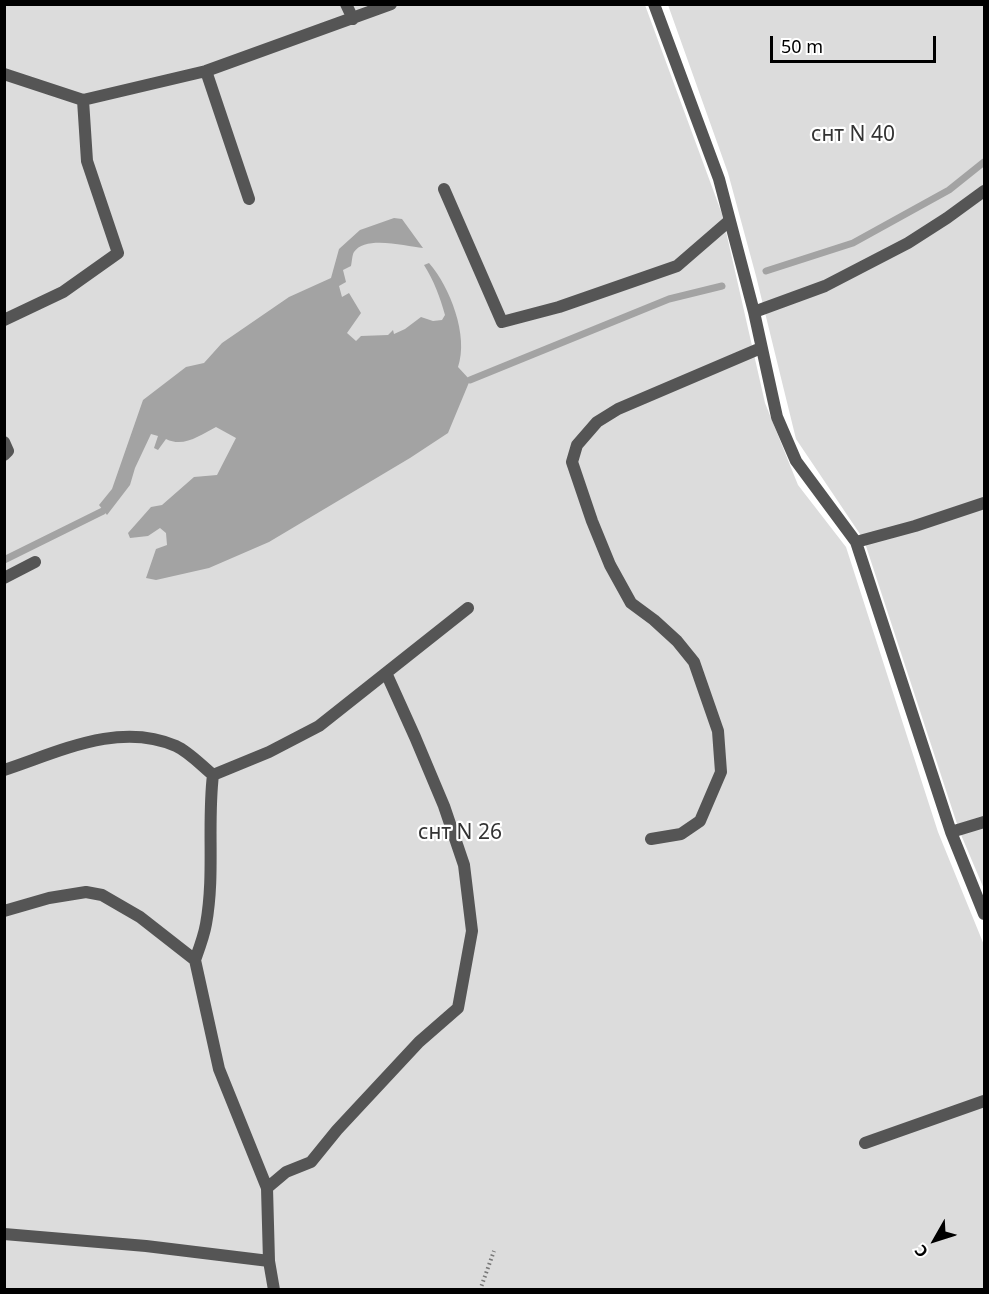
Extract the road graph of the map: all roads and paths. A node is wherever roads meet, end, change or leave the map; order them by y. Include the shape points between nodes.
1 (346, 4) edge
2 (391, 4) edge
3 (654, 4) edge
4 (353, 19) junction
5 (206, 71) junction
6 (4, 74) edge
7 (83, 100) junction
8 (444, 189) dead end
9 (984, 191) edge
10 (249, 199) dead end
11 (729, 221) junction
12 (754, 312) junction
13 (4, 320) edge
14 (761, 348) junction
15 (4, 442) edge
16 (4, 455) edge
17 (984, 503) edge
18 (856, 542) junction
19 (35, 562) dead end
20 (4, 578) edge
21 (468, 608) dead end
22 (387, 675) junction
23 (4, 770) edge
24 (213, 775) junction
25 (984, 822) edge
26 (951, 832) junction
27 (651, 838) dead end
28 (4, 911) edge
29 (984, 914) edge
30 (195, 960) junction
31 (984, 1101) edge
32 (864, 1143) dead end
33 (267, 1188) junction
34 (4, 1234) edge
35 (494, 1251) dead end
36 (269, 1261) junction
37 (274, 1290) edge
38 (480, 1290) edge

1 - 4 lane
2 - 4 lane
3 - 11 lane via 719,179
4 - 5 lane
5 - 7 lane
5 - 10 lane
6 - 7 lane
7 - 13 lane via 87,161 118,253 63,292
8 - 11 lane via 502,322 559,307 677,266
9 - 12 lane via 908,243 825,286
11 - 12 lane
12 - 14 lane
14 - 18 lane via 777,417 796,461
14 - 27 lane via 618,409 597,423 577,445 572,462 610,565 631,603 654,620 694,662 718,731 721,772 700,822 681,834
15 - 16 lane via 8,451
17 - 18 lane
18 - 26 lane
19 - 20 lane
21 - 22 lane
22 - 24 lane via 319,726
22 - 33 lane via 444,806 464,865 472,931 458,1008 418,1042 311,1162 286,1172
23 - 24 lane via 106,737 147,736 178,747
24 - 30 lane via 206,925
25 - 26 lane
26 - 29 lane
28 - 30 lane via 49,898 86,892 102,895 140,917
30 - 33 lane via 219,1069
31 - 32 lane
33 - 36 lane
34 - 36 lane
35 - 38 path
36 - 37 lane

